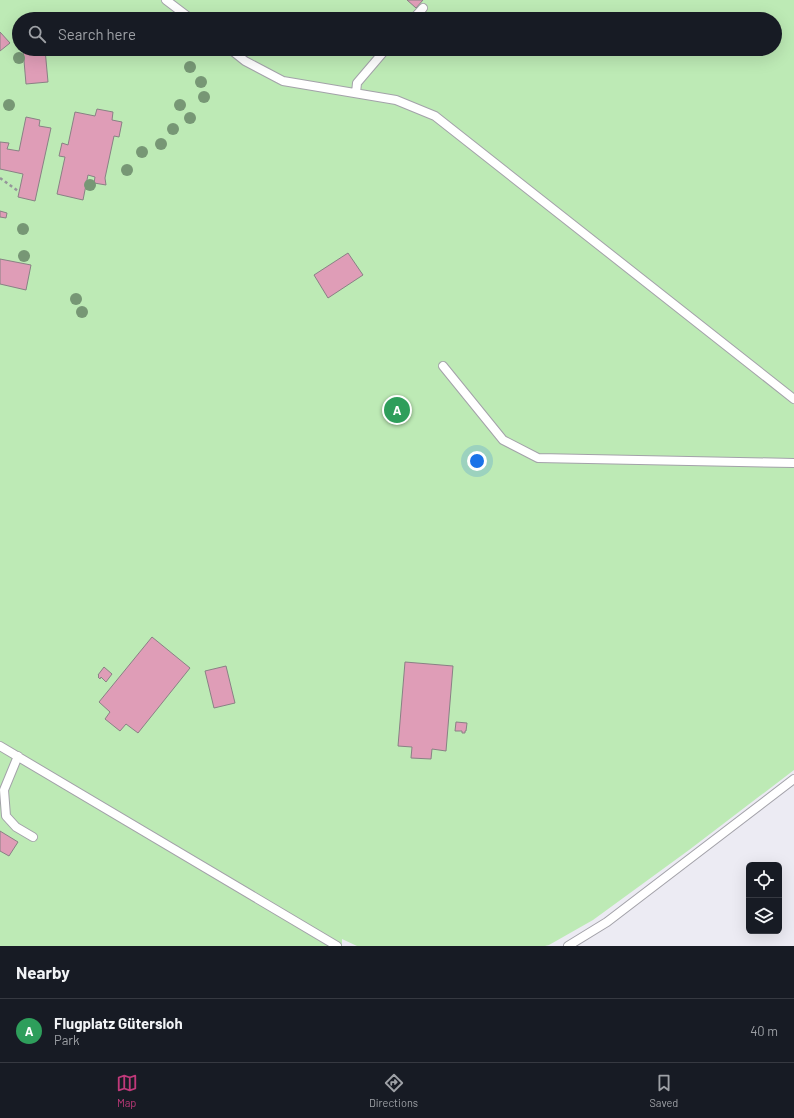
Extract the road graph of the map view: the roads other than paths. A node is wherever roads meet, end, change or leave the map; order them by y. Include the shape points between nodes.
1 (166, 0) edge
2 (423, 8) dead end
3 (182, 12) edge
4 (419, 12) edge
5 (240, 56) edge
6 (380, 56) edge
7 (356, 93) junction
8 (443, 366) dead end
9 (794, 399) edge
10 (794, 463) edge
11 (0, 746) edge
12 (18, 756) junction
13 (794, 779) edge
14 (33, 837) dead end
15 (337, 946) edge
16 (568, 946) edge

1 - 3 lane
2 - 4 lane
5 - 7 lane via 283,81
6 - 7 lane via 357,83
7 - 9 lane via 396,100 435,116
8 - 10 lane via 503,440 538,458
11 - 12 lane
12 - 14 lane via 4,790 6,816 16,827
12 - 15 lane
13 - 16 lane via 607,922

